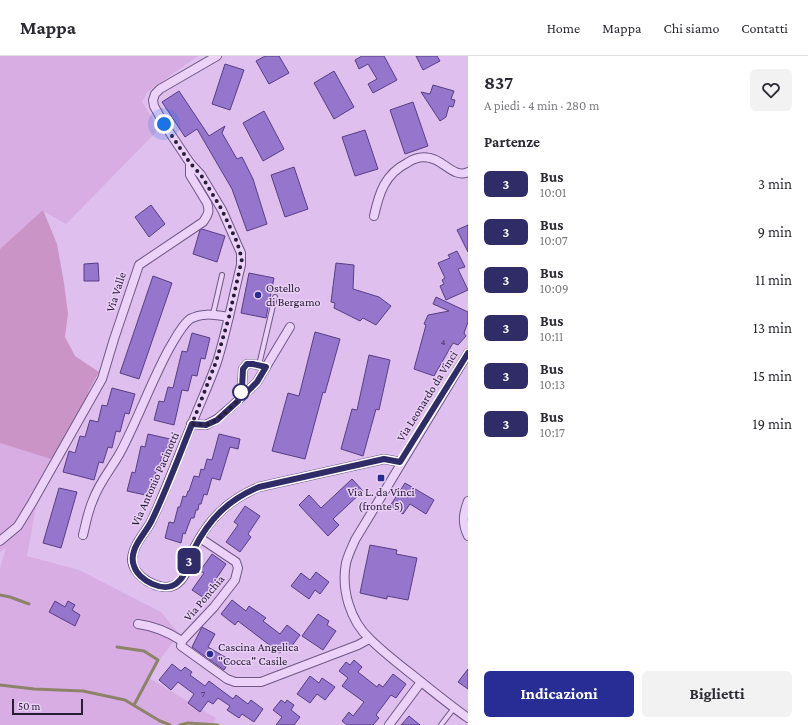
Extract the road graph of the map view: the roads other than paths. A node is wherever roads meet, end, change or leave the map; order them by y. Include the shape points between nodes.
1 (217, 56) edge
2 (190, 163) junction
3 (468, 172) edge
4 (374, 216) dead end
5 (222, 275) dead end
6 (275, 297) dead end
7 (213, 314) junction
8 (229, 317) junction
9 (290, 327) dead end
10 (468, 353) edge
11 (262, 366) junction
12 (238, 401) junction
13 (192, 424) junction
14 (400, 462) junction
15 (468, 501) edge
16 (83, 535) dead end
17 (468, 536) edge
18 (200, 538) junction
19 (0, 541) edge
20 (138, 624) dead end
21 (369, 639) junction
22 (182, 641) junction
23 (421, 682) junction
24 (454, 708) junction
25 (468, 718) edge
26 (389, 725) edge
27 (441, 725) edge

1 - 2 street, Via Valle via 160,89 153,100 164,124
2 - 8 street, Via Antonio Pacinotti via 201,175 222,210 241,253 241,265
2 - 19 street, Via Valle via 190,175 209,208 206,217 203,222 139,265 102,378 18,526
3 - 4 street via 457,173 431,158 410,161 389,176 378,197
5 - 7 lane
6 - 11 lane
7 - 8 street
7 - 16 street via 190,320 171,344 119,454 92,500
8 - 13 street, Via Antonio Pacinotti via 216,362
9 - 11 street
10 - 14 street, Via Leonardo da Vinci
11 - 12 street via 257,382
11 - 12 street via 247,364 243,369
12 - 13 street via 217,420 206,425
13 - 18 street, Via Antonio Pacinotti via 152,520 134,551 132,560 135,570 156,586 175,585 188,569
14 - 18 street, Via Antonio Pacinotti via 384,459 259,487 221,510
14 - 21 street, Via Leonardo da Vinci via 355,540 346,563 346,595 354,617
15 - 17 street via 463,523
18 - 22 street, Via Ponchia via 236,562 238,574 214,607
20 - 22 street via 164,630
21 - 22 street via 261,682 246,683 235,682 216,673 183,649
21 - 23 street, Via Leonardo da Vinci
23 - 24 street, Via Leonardo da Vinci
23 - 26 street
24 - 25 street, Via Leonardo da Vinci
24 - 27 lane

